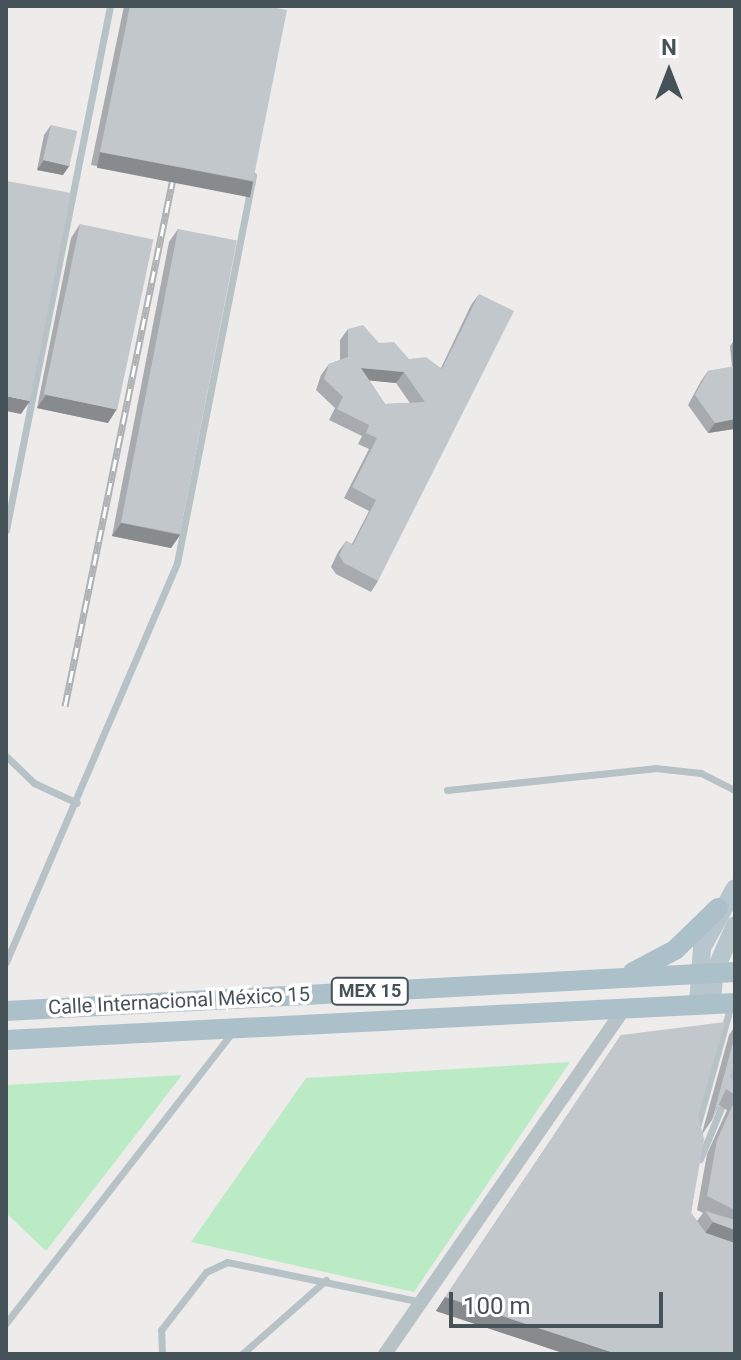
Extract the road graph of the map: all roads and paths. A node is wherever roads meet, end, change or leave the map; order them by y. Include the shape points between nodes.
1 (110, 6) edge
2 (256, 157) edge
3 (6, 530) edge
4 (6, 756) edge
5 (447, 790) dead end
6 (735, 790) edge
7 (77, 803) junction
8 (735, 888) edge
9 (718, 908) junction
10 (735, 925) edge
11 (6, 962) edge
12 (735, 972) edge
13 (706, 973) junction
14 (621, 977) junction
15 (719, 1004) edge
16 (625, 1008) junction
17 (6, 1011) edge
18 (235, 1029) junction
19 (6, 1040) edge
20 (735, 1064) edge
21 (727, 1091) edge
22 (721, 1108) edge
23 (701, 1152) junction
24 (696, 1178) edge
25 (326, 1280) junction
26 (425, 1303) junction
27 (6, 1323) edge
28 (162, 1354) edge
29 (242, 1354) edge
30 (385, 1354) edge

1 - 3 lane
2 - 7 lane via 177,563
4 - 7 lane via 34,783
5 - 6 lane via 655,768 701,773
7 - 11 lane
8 - 9 street
9 - 13 street
9 - 14 main road via 675,950
10 - 13 street
12 - 13 main road, Calle Internacional México 15 / MEX 15
13 - 14 main road, Calle Internacional México 15 / MEX 15
13 - 15 street
14 - 17 main road, Calle Internacional México 15 / MEX 15
15 - 16 main road, Calle Internacional México 15 / MEX 15
15 - 23 lane via 695,1132
16 - 18 main road, Calle Internacional México 15 / MEX 15
16 - 26 street
18 - 19 main road, Calle Internacional México 15 / MEX 15
18 - 27 lane
20 - 21 lane
22 - 23 lane
23 - 24 lane
25 - 26 lane
25 - 28 lane via 255,1263 216,1265 161,1330
25 - 29 lane
26 - 30 street

